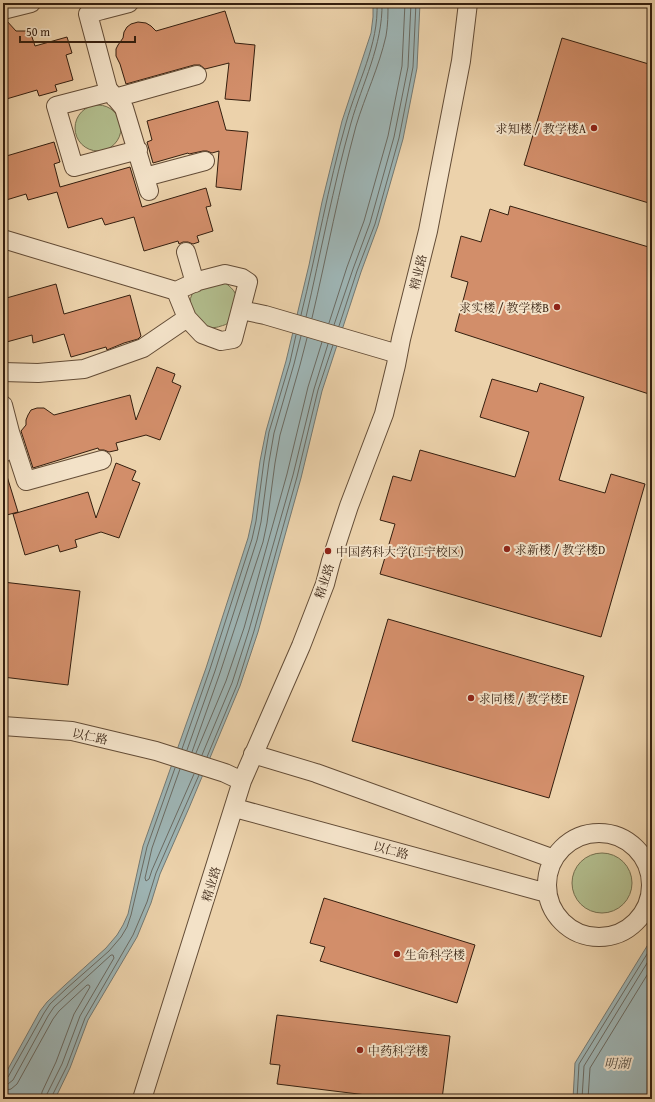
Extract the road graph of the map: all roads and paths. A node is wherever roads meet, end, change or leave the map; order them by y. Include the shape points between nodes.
1 (31, 3) edge
2 (129, 3) edge
3 (468, 3) edge
4 (101, 7) edge
5 (3, 10) edge
6 (197, 75) dead end
7 (113, 95) junction
8 (138, 150) junction
9 (205, 161) dead end
10 (3, 239) edge
11 (186, 252) dead end
12 (195, 282) junction
13 (176, 291) junction
14 (241, 310) junction
15 (187, 318) junction
16 (398, 354) junction
17 (3, 372) edge
18 (3, 405) edge
19 (10, 432) junction
20 (3, 453) edge
21 (102, 460) dead end
22 (3, 726) edge
23 (253, 754) junction
24 (242, 781) junction
25 (235, 808) junction
26 (554, 859) junction
27 (652, 885) edge
28 (547, 893) junction
29 (142, 1099) edge

1 - 5 street
2 - 4 street
3 - 16 street, 精业路 via 453,106 428,231
4 - 7 street via 88,14 108,89
6 - 7 street
7 - 8 street via 124,108
7 - 8 street via 56,106 74,167
8 - 9 street via 147,184
10 - 13 street
11 - 12 street
12 - 13 street
12 - 14 street via 225,274 242,278 248,282
13 - 15 street
14 - 15 street via 233,339 221,341 202,334
14 - 16 street
15 - 17 street via 143,348 84,369 38,373
16 - 23 street, 精业路 via 384,414 349,506 325,584
18 - 19 street
19 - 20 street via 7,450
19 - 21 street via 26,481
22 - 24 street, 以仁路 via 72,731 156,751
23 - 24 street, 精业路
23 - 26 street via 316,773
24 - 25 street, 精业路
25 - 28 street, 以仁路
25 - 29 street, 精业路
26 - 27 street via 566,845 581,837 598,833 616,836 630,843 642,855 649,869
26 - 28 street via 548,875
27 - 28 street via 649,902 640,917 628,929 612,936 595,938 578,933 563,924 553,910

